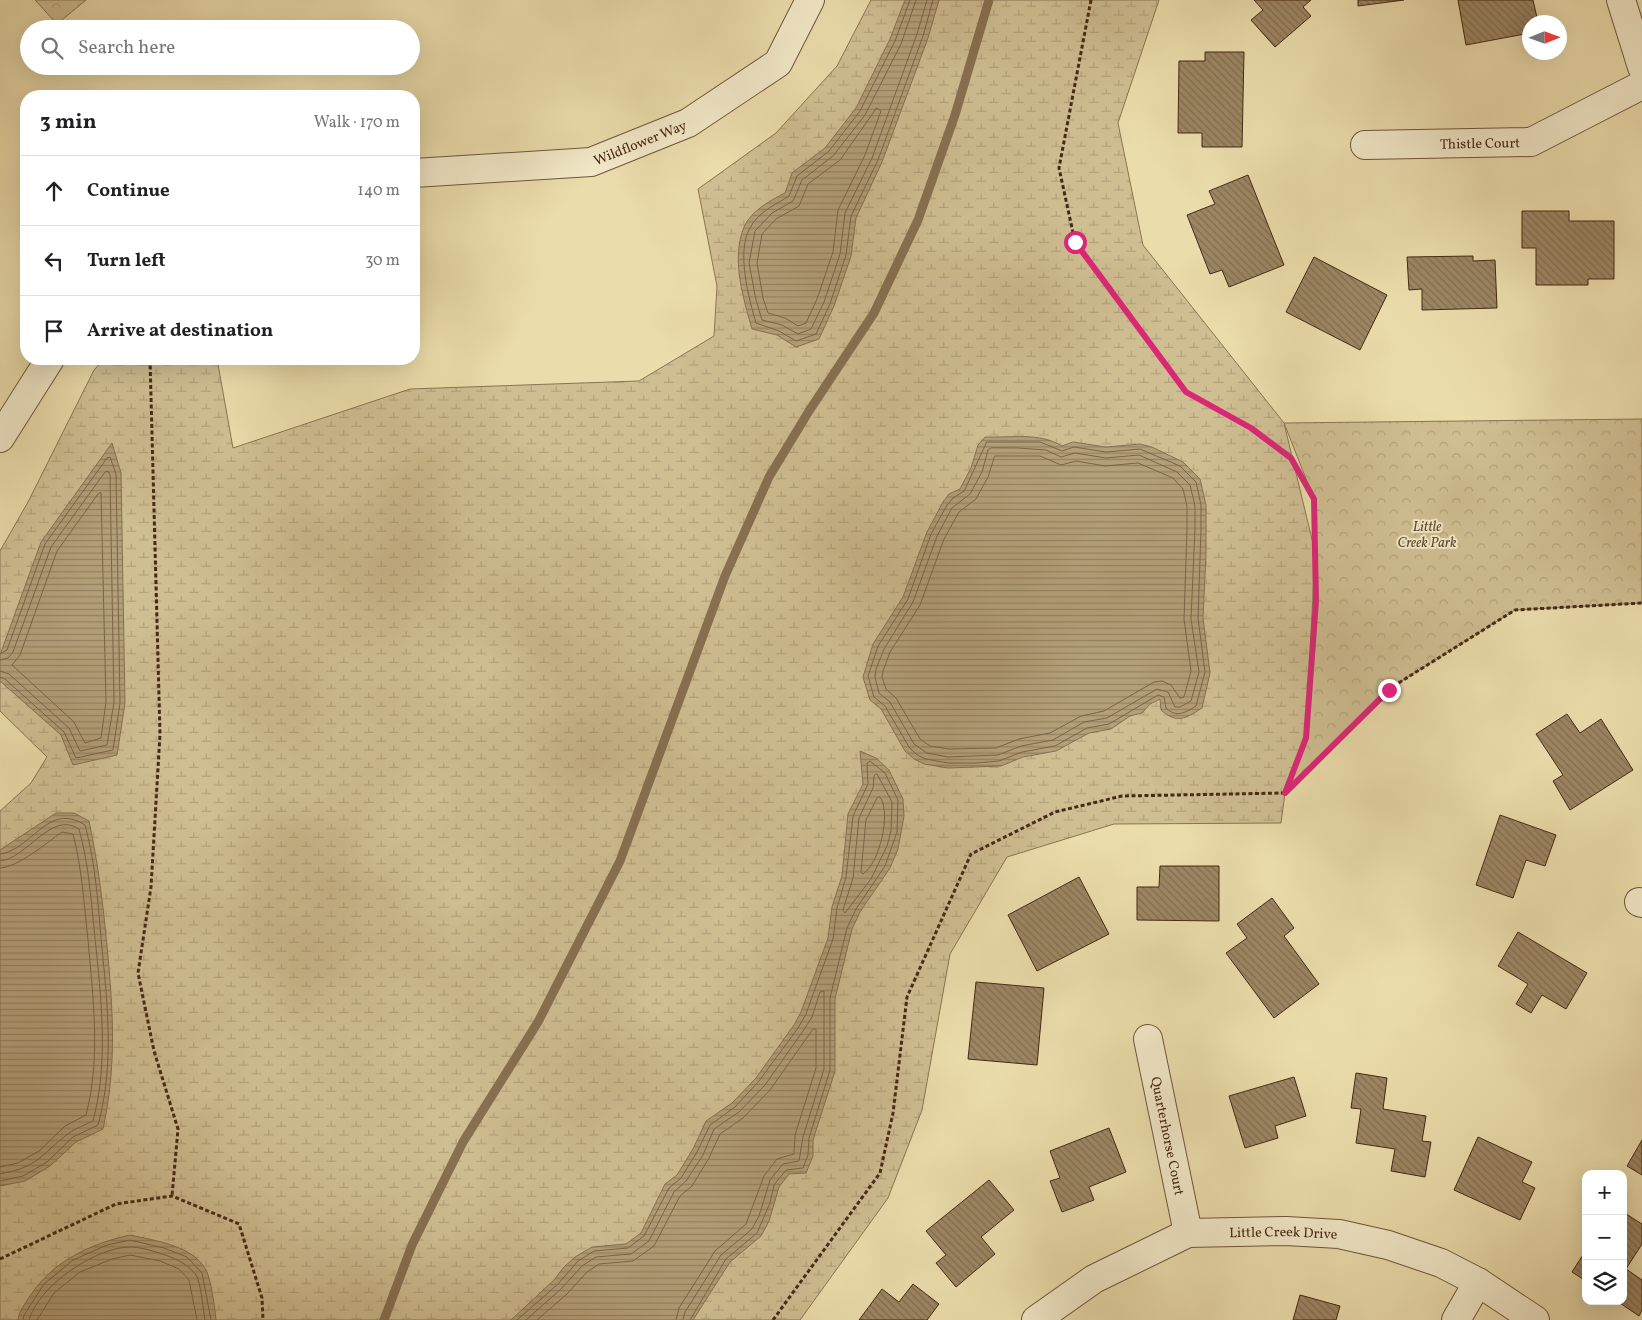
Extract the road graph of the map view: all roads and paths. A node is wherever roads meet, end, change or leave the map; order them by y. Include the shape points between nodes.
1 (810, 0) edge
2 (1091, 0) edge
3 (1621, 0) edge
4 (1642, 68) edge
5 (1642, 85) edge
6 (1365, 145) dead end
7 (420, 173) edge
8 (46, 365) edge
9 (150, 365) edge
10 (0, 437) edge
11 (1642, 603) edge
12 (1285, 793) junction
13 (1148, 1039) dead end
14 (172, 1196) junction
15 (1188, 1233) junction
16 (0, 1259) edge
17 (1478, 1282) junction
18 (263, 1320) edge
19 (773, 1320) edge
20 (1036, 1320) edge
21 (1456, 1320) edge
22 (1535, 1320) edge

1 - 7 street, Wildflower Way via 778,64 688,123 591,162
2 - 12 path via 1059,168 1075,242 1186,392 1251,428 1291,458 1314,499 1316,601 1306,738
3 - 4 street
5 - 6 street, Thistle Court via 1531,142
8 - 10 street
9 - 14 path via 160,734 151,887 138,973 154,1051 178,1129
11 - 12 path via 1516,610 1389,690
12 - 19 path via 1122,796 1055,812 971,854 906,997 894,1113 880,1172
13 - 15 street, Quarterhorse Court
14 - 16 path via 116,1204
14 - 18 path via 239,1224 262,1298
15 - 17 street, Little Creek Drive via 1286,1231 1339,1234 1388,1245 1441,1263
15 - 20 street, Little Creek Drive via 1094,1279
17 - 21 street
17 - 22 street, Little Creek Drive

